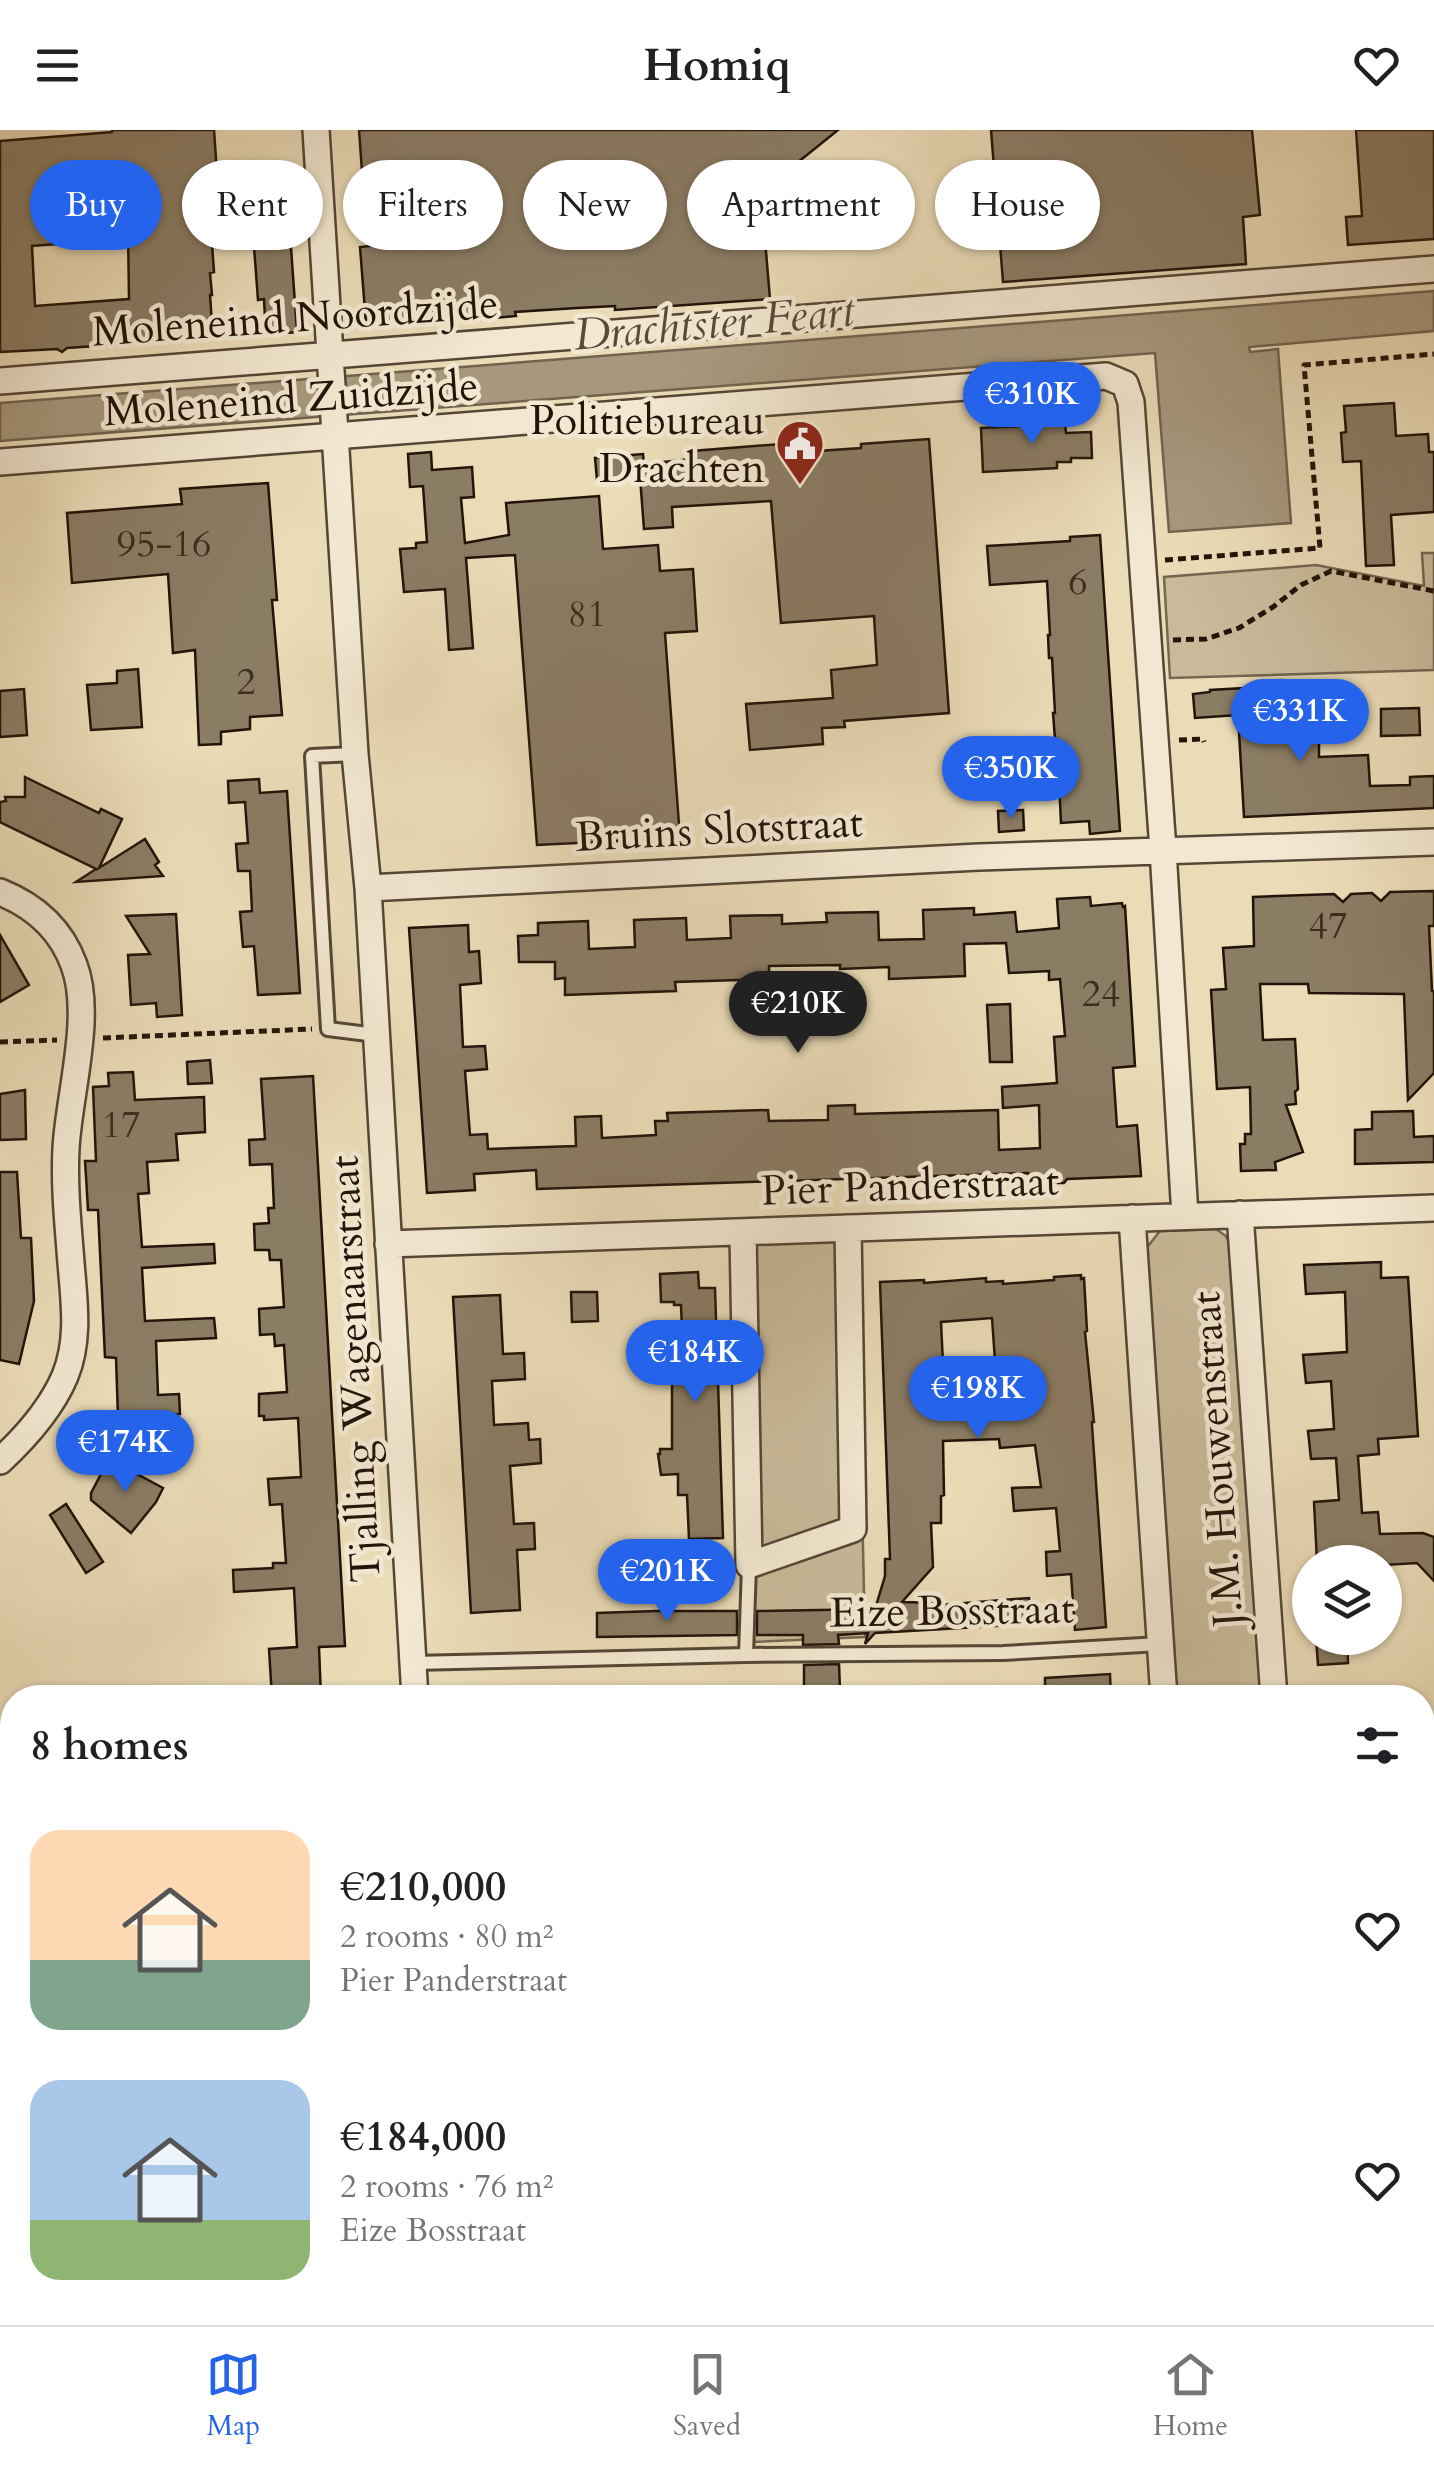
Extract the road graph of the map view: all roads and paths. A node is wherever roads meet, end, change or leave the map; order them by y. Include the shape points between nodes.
1 (316, 130) edge
2 (1434, 269) edge
3 (1434, 354) edge
4 (331, 364) junction
5 (0, 381) edge
6 (336, 431) junction
7 (0, 462) edge
8 (1142, 562) junction
9 (1434, 591) edge
10 (1148, 641) junction
11 (356, 754) junction
12 (1434, 842) edge
13 (1164, 850) junction
14 (368, 888) junction
15 (0, 892) edge
16 (328, 1029) junction
17 (376, 1035) junction
18 (79, 1039) junction
19 (0, 1042) edge
20 (1434, 1208) edge
21 (1240, 1214) junction
22 (1186, 1216) junction
23 (1132, 1218) junction
24 (848, 1228) junction
25 (743, 1232) junction
26 (388, 1244) junction
27 (0, 1461) edge
28 (749, 1565) junction
29 (1160, 1644) junction
30 (746, 1655) junction
31 (413, 1662) junction
32 (414, 1685) edge
33 (1163, 1685) edge
34 (1273, 1685) edge

1 - 4 street, Tjalling Wagenaarstraat
2 - 4 street, Moleneind Noordzijde
3 - 8 path via 1304,364 1320,548
4 - 5 street, Moleneind Noordzijde
4 - 6 street, Tjalling Wagenaarstraat
6 - 7 street, Moleneind Zuidzijde
6 - 8 street, Moleneind Zuidzijde via 1106,376 1124,384 1131,402
6 - 11 street, Tjalling Wagenaarstraat
8 - 10 street
9 - 10 path via 1331,571 1239,628 1206,639
10 - 13 street
11 - 14 street, Tjalling Wagenaarstraat
11 - 16 lane via 312,756
12 - 13 street, Bruins Slotstraat
13 - 14 street, Bruins Slotstraat
13 - 22 street
14 - 17 street, Tjalling Wagenaarstraat
15 - 18 street via 28,906 63,940 76,968
16 - 17 lane
16 - 18 path
17 - 26 street, Tjalling Wagenaarstraat
18 - 19 path
18 - 27 street via 66,1147 76,1313 72,1352 47,1408
20 - 21 street, Pier Panderstraat
21 - 22 street, Pier Panderstraat
21 - 34 street, J.M. Houwenstraat
22 - 23 street, Pier Panderstraat
23 - 24 street, Pier Panderstraat
23 - 29 street, J.M. Houwenstraat
24 - 25 street, Pier Panderstraat
24 - 28 street, Eize Bosstraat via 853,1529
25 - 26 street, Pier Panderstraat
25 - 28 street
26 - 31 street, Tjalling Wagenaarstraat
28 - 30 lane
29 - 30 lane, Eize Bosstraat
29 - 33 street, J.M. Houwenstraat
30 - 31 lane, Eize Bosstraat
31 - 32 street, Tjalling Wagenaarstraat

